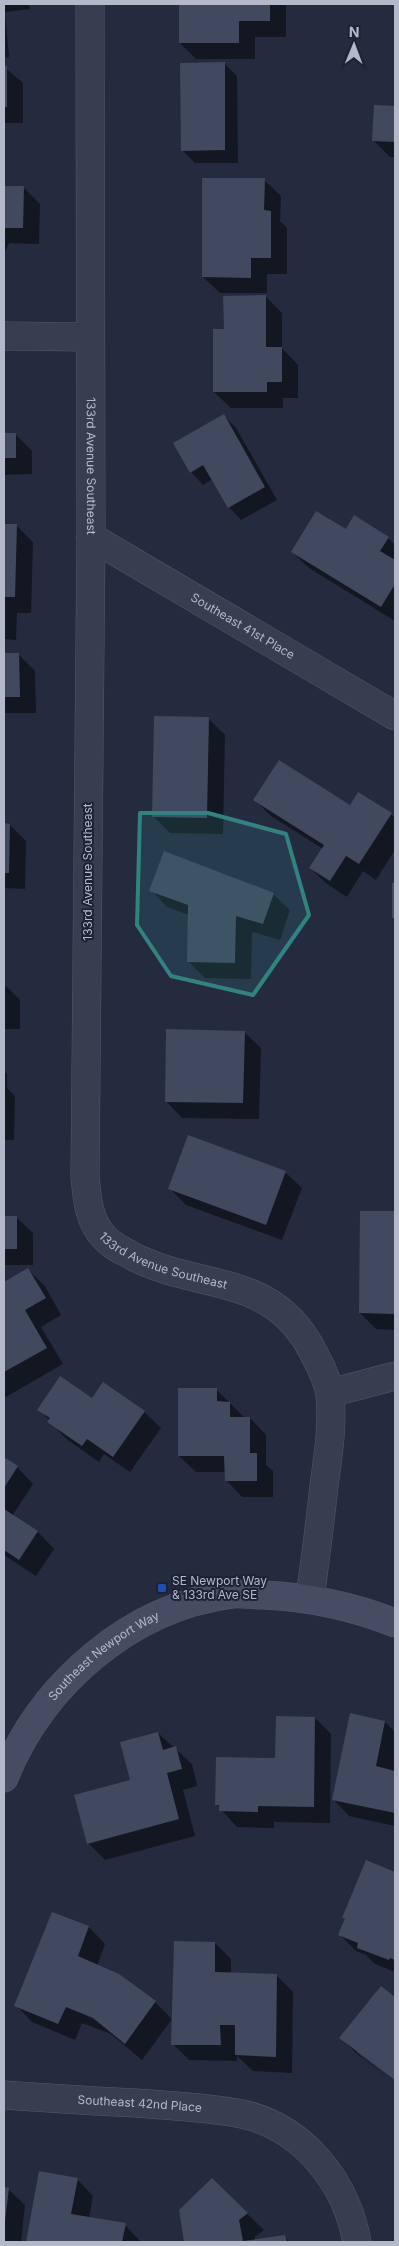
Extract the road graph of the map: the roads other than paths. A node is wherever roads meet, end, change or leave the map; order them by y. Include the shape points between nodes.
1 (90, 4) edge
2 (4, 336) edge
3 (90, 337) junction
4 (91, 537) junction
5 (395, 716) edge
6 (395, 1376) edge
7 (330, 1394) junction
8 (310, 1598) junction
9 (395, 1623) edge
10 (4, 1778) edge
11 (4, 2095) edge
12 (356, 2242) edge

1 - 3 street, 133rd Avenue Southeast
2 - 3 street
3 - 4 street, 133rd Avenue Southeast
4 - 5 street, Southeast 41st Place
4 - 7 street, 133rd Avenue Southeast via 85,1176 88,1205 95,1226 117,1248 146,1262 249,1291 280,1309 302,1331 320,1364
6 - 7 street
7 - 8 street, 133rd Avenue Southeast via 331,1429
8 - 9 main road, Southeast Newport Way via 358,1608
8 - 10 main road, Southeast Newport Way via 233,1594 183,1605 137,1625 92,1655 51,1698 26,1730
11 - 12 street, Southeast 42nd Place via 195,2107 244,2115 274,2126 308,2147 331,2175 347,2206

